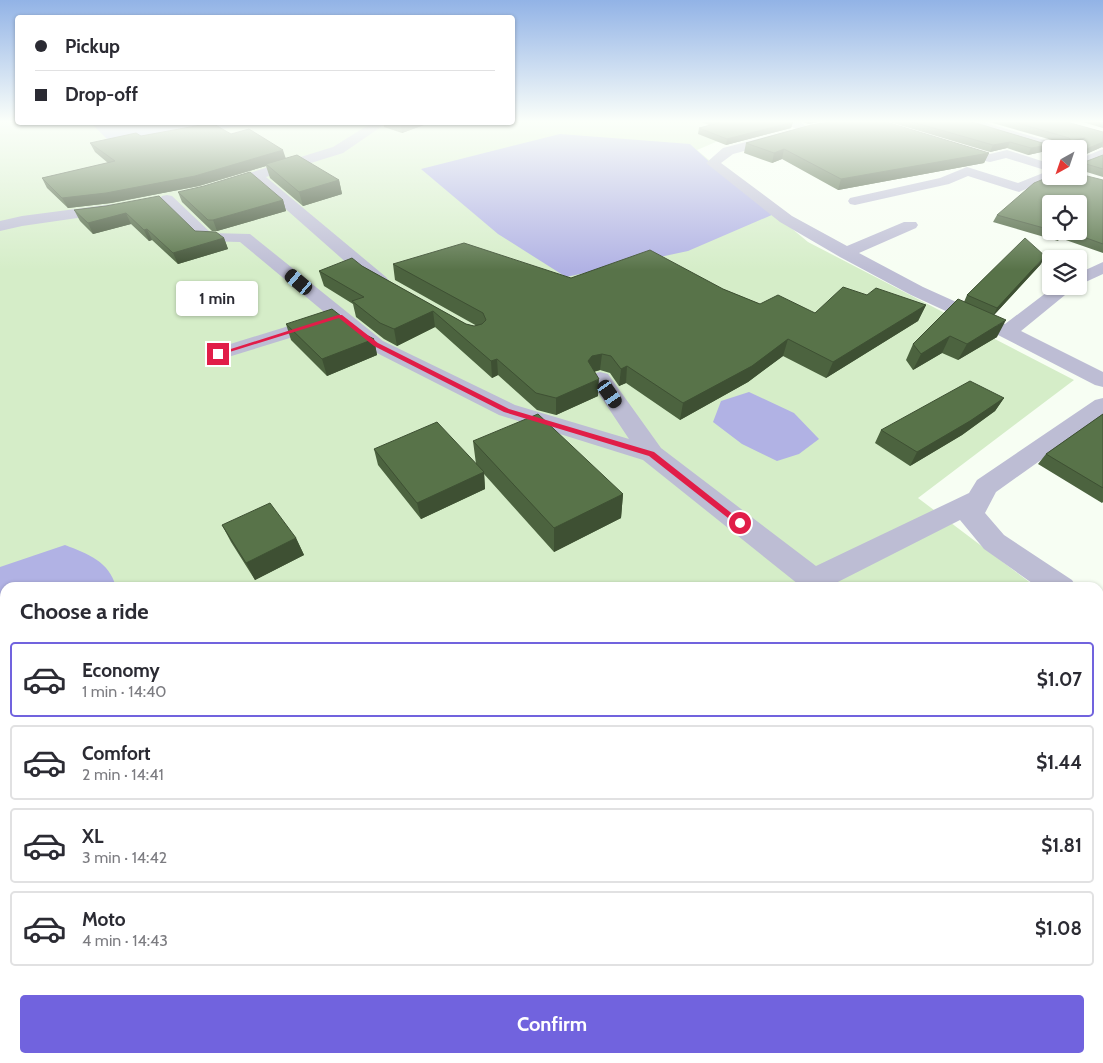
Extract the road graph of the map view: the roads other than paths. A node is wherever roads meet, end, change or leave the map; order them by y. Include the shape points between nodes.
1 (273, 171) edge
2 (725, 171) edge
3 (965, 171) edge
4 (968, 171) edge
5 (256, 176) junction
6 (1042, 179) edge
7 (202, 192) edge
8 (185, 195) edge
9 (855, 201) dead end
10 (130, 206) edge
11 (910, 225) dead end
12 (0, 226) edge
13 (846, 253) junction
14 (1103, 267) edge
15 (1087, 276) edge
16 (398, 291) edge
17 (1055, 295) edge
18 (340, 316) junction
19 (1007, 332) junction
20 (218, 354) dead end
21 (600, 379) edge
22 (1103, 380) edge
23 (1103, 405) edge
24 (652, 454) junction
25 (978, 500) junction
26 (1053, 582) edge

1 - 5 street
2 - 13 street via 786,219
3 - 9 street via 944,181
4 - 6 street via 1020,188
5 - 7 street
5 - 16 street via 372,276
8 - 18 street via 162,200 207,238 244,237
10 - 12 street
11 - 13 street
13 - 19 street via 917,292
14 - 15 street
17 - 19 street
18 - 20 street
18 - 24 street via 376,345 507,410
19 - 22 street
21 - 24 street
23 - 25 street via 986,486
24 - 25 street via 814,580
25 - 26 street via 971,516 994,542

